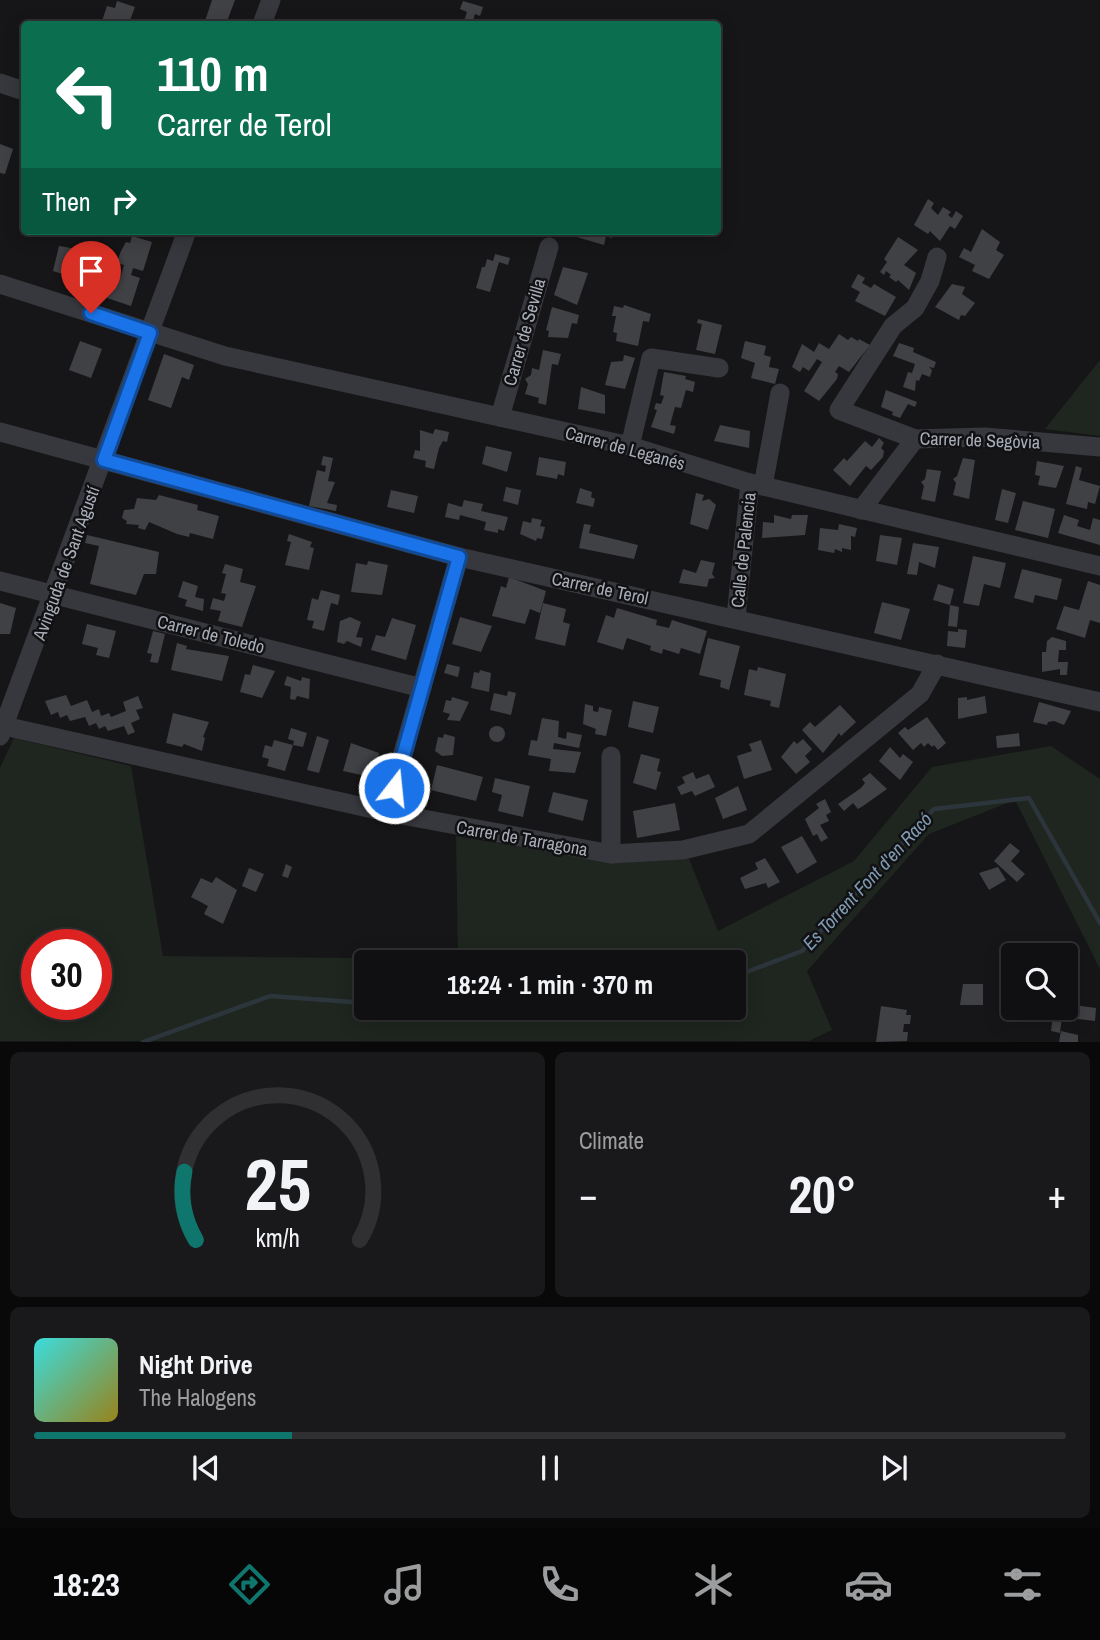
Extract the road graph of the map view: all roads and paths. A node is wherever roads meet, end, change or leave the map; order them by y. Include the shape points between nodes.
1 (271, 0) edge
2 (263, 21) edge
3 (0, 83) edge
4 (21, 90) edge
5 (186, 235) edge
6 (549, 247) dead end
7 (937, 257) dead end
8 (0, 284) edge
9 (150, 333) junction
10 (719, 368) dead end
11 (780, 393) dead end
12 (500, 417) junction
13 (0, 432) edge
14 (915, 439) junction
15 (630, 446) junction
16 (1100, 447) edge
17 (104, 460) junction
18 (756, 484) junction
19 (861, 510) junction
20 (459, 557) junction
21 (1100, 566) edge
22 (0, 581) edge
23 (54, 593) junction
24 (736, 617) junction
25 (937, 664) junction
26 (422, 688) junction
27 (1100, 702) edge
28 (2, 729) edge
29 (611, 756) dead end
30 (386, 812) junction
31 (611, 854) junction

1 - 2 street
3 - 4 street
5 - 9 street, Avinguda de Sant Agustí
6 - 12 street, Carrer de Sevilla
7 - 14 street, Carrer de Segòvia via 915,308 893,326 839,410
8 - 9 street, Carrer de Leganés
9 - 12 street, Carrer de Leganés via 226,356
9 - 17 street, Avinguda de Sant Agustí
10 - 15 street via 651,358
11 - 18 street, Calle de Palencia
12 - 15 street, Carrer de Leganés
13 - 17 street, Carrer de Terol
14 - 16 street, Carrer de Segòvia via 985,437
14 - 19 street
15 - 18 street, Carrer de Leganés
17 - 20 street, Carrer de Terol
17 - 23 street, Avinguda de Sant Agustí
18 - 19 street, Carrer de Leganés
18 - 24 street, Calle de Palencia
19 - 21 street, Carrer de Leganés
20 - 24 street, Carrer de Terol
20 - 26 street
22 - 23 street, Carrer de Toledo
23 - 26 street, Carrer de Toledo
23 - 28 street, Avinguda de Sant Agustí
24 - 25 street, Carrer de Terol
25 - 27 street, Carrer de Terol
25 - 31 street, Carrer de Tarragona via 920,694 749,834 683,850
26 - 30 street
28 - 30 street, Carrer de Tarragona
29 - 31 street
30 - 31 street, Carrer de Tarragona

